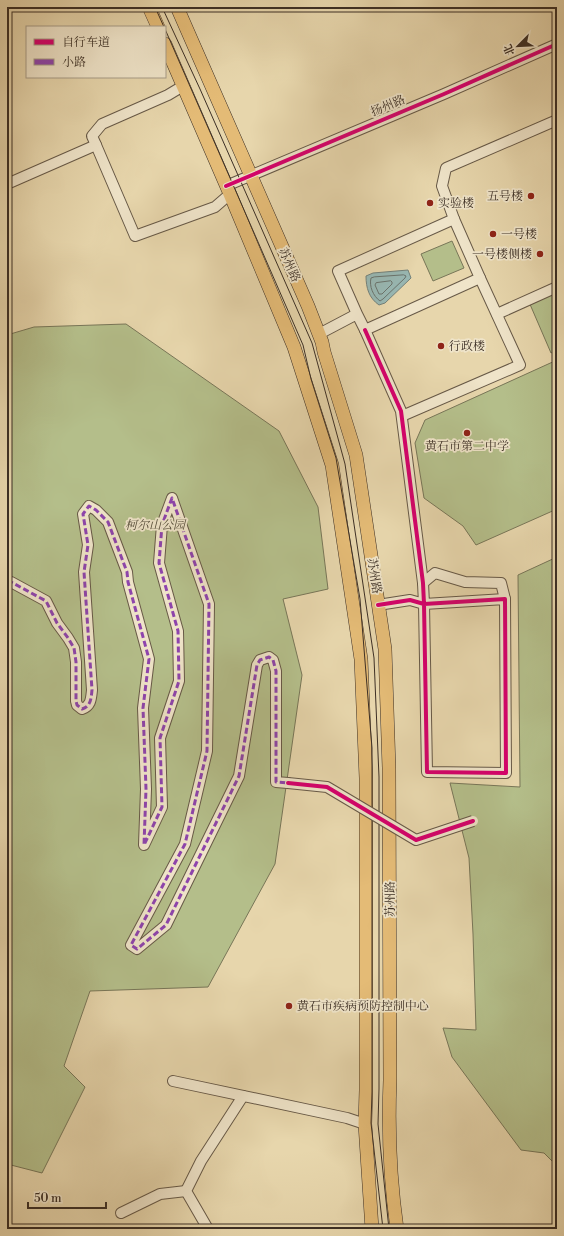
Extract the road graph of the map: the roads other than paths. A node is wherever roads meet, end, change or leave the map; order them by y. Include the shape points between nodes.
1 (149, 7) edge
2 (177, 7) edge
3 (158, 26) edge
4 (557, 44) edge
5 (166, 46) edge
6 (183, 86) junction
7 (557, 120) edge
8 (96, 145) junction
9 (250, 176) junction
10 (7, 184) edge
11 (228, 190) junction
12 (454, 219) junction
13 (480, 278) junction
14 (557, 287) edge
15 (357, 314) junction
16 (497, 314) junction
17 (365, 330) junction
18 (319, 334) junction
19 (402, 416) junction
20 (7, 582) edge
21 (423, 583) junction
22 (505, 599) junction
23 (424, 604) junction
24 (378, 605) junction
25 (472, 821) dead end
26 (173, 1081) dead end
27 (243, 1096) junction
28 (365, 1124) junction
29 (186, 1191) junction
30 (121, 1213) dead end
31 (208, 1229) edge
32 (372, 1229) edge
33 (397, 1229) edge

1 - 3 main road
2 - 9 main road, 苏州路
4 - 9 street, 扬州路
5 - 6 main road, 苏州路
6 - 8 street via 102,124 92,136
6 - 11 main road, 苏州路
7 - 12 street via 446,168 442,186
8 - 10 street
8 - 11 street, 扬州路 via 135,236 216,207
9 - 11 street, 扬州路
9 - 18 main road, 苏州路
11 - 28 main road, 苏州路 via 294,347 332,465 360,651 366,778
12 - 13 street
12 - 15 street via 338,271
13 - 16 street
13 - 17 street
14 - 16 street
15 - 17 street
15 - 18 street
16 - 19 street via 520,365
17 - 19 street
18 - 24 main road, 苏州路 via 356,455
19 - 21 street
20 - 25 street, bridge via 46,601 74,648 76,701 82,709 86,708 90,703 92,690 84,572 88,545 83,514 89,506 108,522 127,572 149,659 144,708 144,845 162,806 160,738 179,680 178,630 159,563 162,525 172,498 209,604 207,751 185,844 131,944 137,950 166,925 239,776 260,660 269,657 273,660 276,671 276,782 327,787 416,840
21 - 22 street via 435,573 465,582 501,583
21 - 23 street
22 - 23 street
22 - 23 street via 506,773 426,772
23 - 24 street via 410,600
24 - 33 main road, 苏州路 via 385,649 389,768 388,1114
26 - 27 street
27 - 28 street
27 - 29 street via 201,1161
28 - 32 main road, 苏州路
29 - 30 street via 160,1194
29 - 31 street

